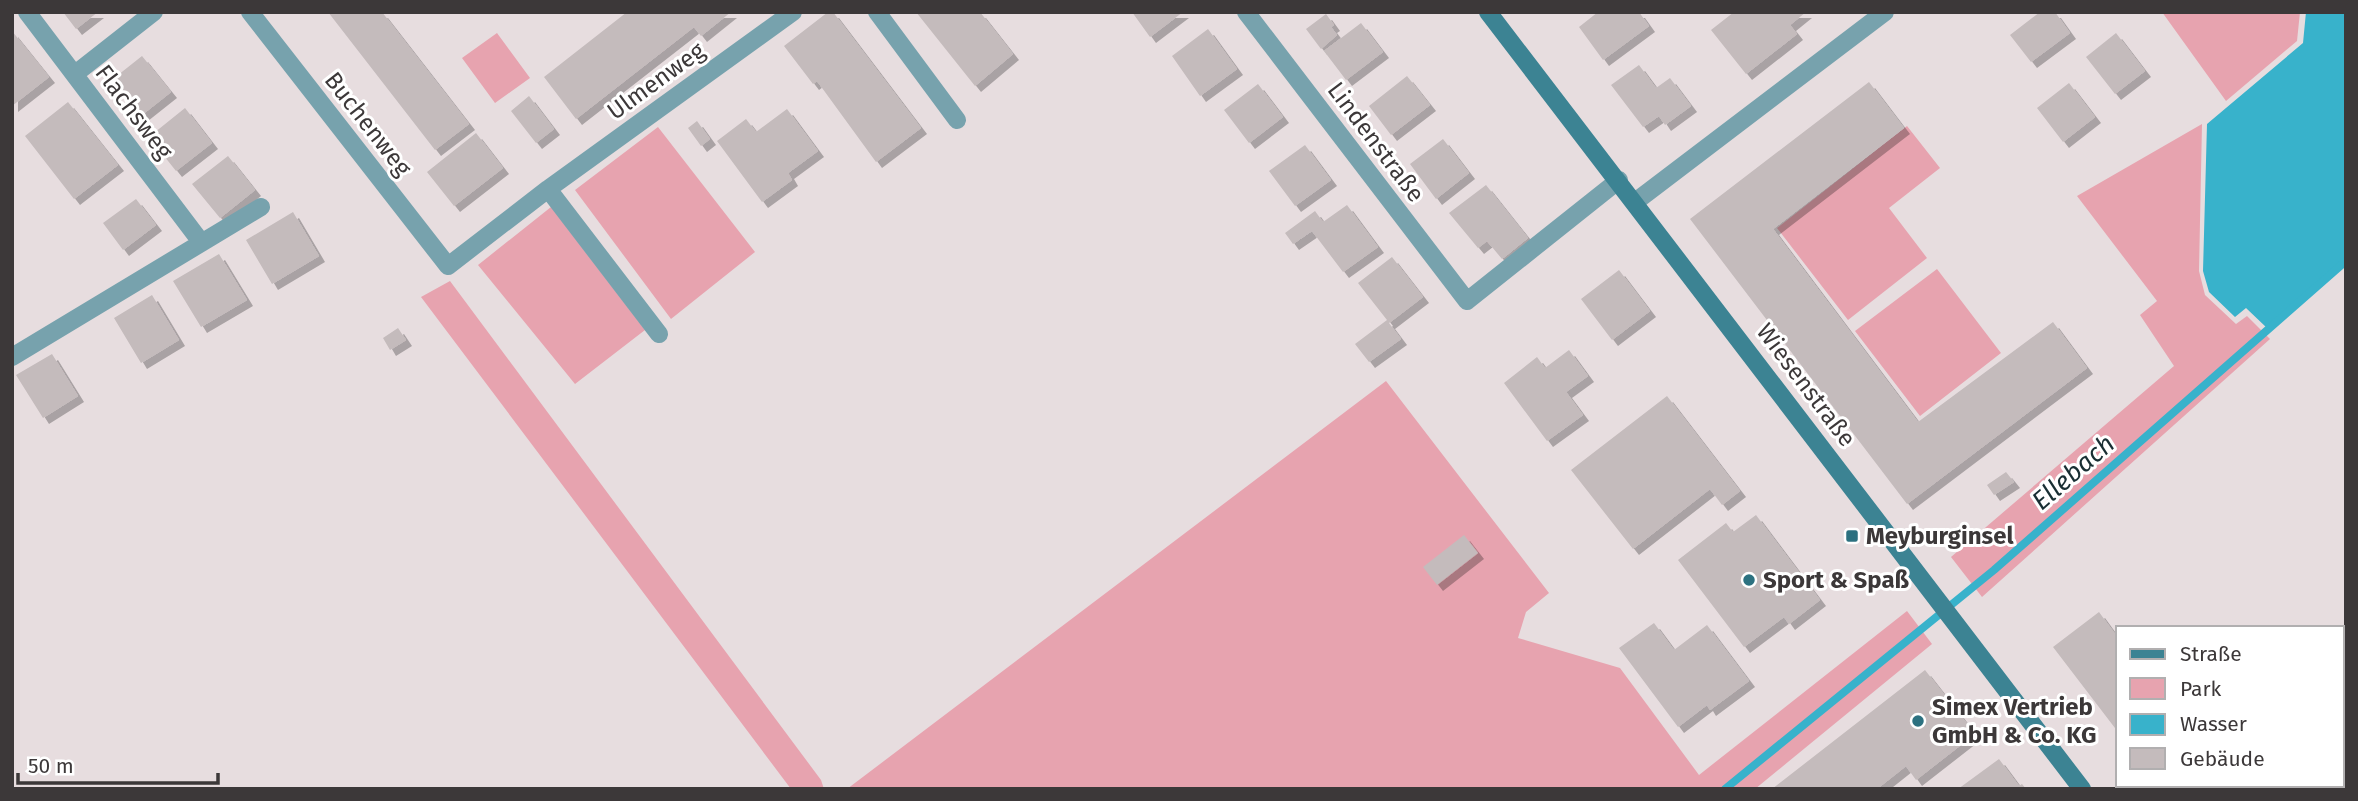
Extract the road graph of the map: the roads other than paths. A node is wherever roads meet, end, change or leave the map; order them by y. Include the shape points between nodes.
1 (27, 12) edge
2 (153, 12) edge
3 (250, 12) edge
4 (793, 12) edge
5 (877, 12) edge
6 (1246, 12) edge
7 (1488, 12) edge
8 (1885, 12) edge
9 (75, 74) junction
10 (957, 120) dead end
11 (1619, 180) junction
12 (548, 189) junction
13 (1635, 202) junction
14 (261, 208) dead end
15 (201, 242) junction
16 (447, 266) joint
17 (659, 334) dead end
18 (12, 357) edge
19 (2082, 789) edge

1 - 9 street, Flachsweg
2 - 9 street
3 - 16 street, Buchenweg
4 - 12 street, Ulmenweg
5 - 10 street
6 - 11 street, Lindenstraße via 1467,301
7 - 11 main road, Wiesenstraße
8 - 13 street
9 - 15 street, Flachsweg
11 - 13 main road, Wiesenstraße
12 - 16 street, Ulmenweg
12 - 17 street
13 - 19 main road, Wiesenstraße
14 - 15 street
15 - 18 street

